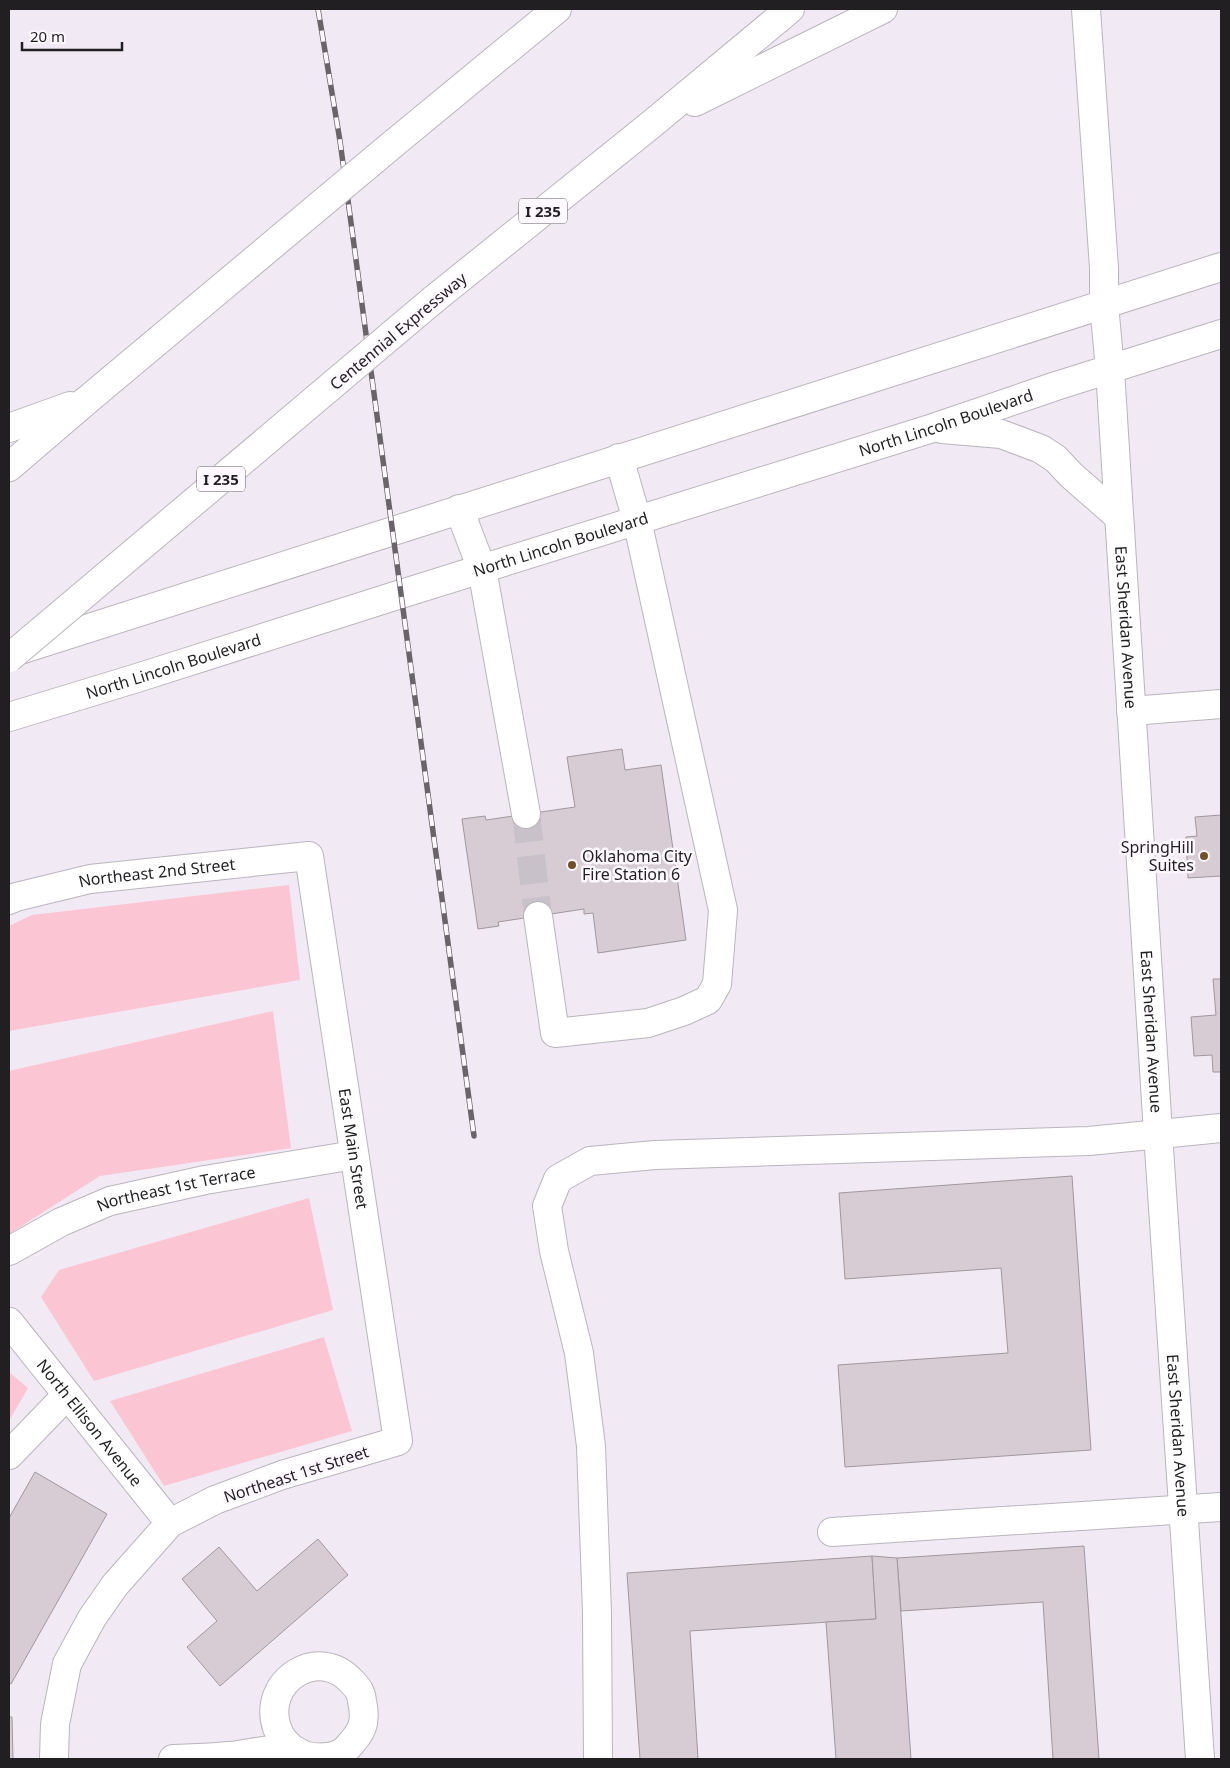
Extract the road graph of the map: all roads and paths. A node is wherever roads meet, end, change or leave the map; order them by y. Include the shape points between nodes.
1 (557, 9) edge
2 (790, 9) edge
3 (883, 9) edge
4 (1086, 9) edge
5 (653, 123) junction
6 (1221, 267) edge
7 (1104, 304) junction
8 (1221, 334) edge
9 (1110, 370) junction
10 (86, 401) junction
11 (9, 428) edge
12 (933, 428) junction
13 (619, 458) junction
14 (9, 467) edge
15 (459, 509) junction
16 (1119, 517) junction
17 (637, 520) junction
18 (482, 569) junction
19 (9, 654) edge
20 (9, 658) edge
21 (1221, 704) edge
22 (1131, 711) junction
23 (9, 717) edge
24 (526, 814) tunnel mouth
25 (309, 856) joint
26 (9, 900) edge
27 (538, 916) tunnel mouth
28 (1221, 1128) edge
29 (1158, 1133) junction
30 (354, 1154) junction
31 (9, 1251) edge
32 (9, 1322) edge
33 (67, 1395) junction
34 (398, 1442) joint
35 (9, 1455) edge
36 (1221, 1507) edge
37 (1183, 1510) junction
38 (170, 1523) junction
39 (832, 1532) dead end
40 (292, 1749) junction
41 (345, 1755) edge
42 (201, 1758) edge
43 (54, 1759) edge
44 (173, 1759) edge
45 (598, 1759) edge
46 (1200, 1759) edge

1 - 10 main road, bridge
2 - 5 main road, Centennial Expressway / I 235
3 - 5 main road
4 - 7 main road, East Sheridan Avenue
5 - 20 main road, Centennial Expressway / I 235, bridge via 433,300
6 - 7 main road
7 - 9 main road, East Sheridan Avenue
7 - 13 main road
8 - 9 main road, North Lincoln Boulevard
9 - 12 main road, North Lincoln Boulevard
9 - 16 main road, East Sheridan Avenue
10 - 11 main road
10 - 14 main road
12 - 16 main road via 1001,434 1041,449
12 - 17 main road, North Lincoln Boulevard
13 - 15 main road
13 - 17 main road
15 - 18 main road
15 - 19 main road
16 - 22 main road, East Sheridan Avenue
17 - 18 main road, North Lincoln Boulevard
17 - 27 main road via 723,910 717,984 708,1000 648,1023 554,1033
18 - 23 main road, North Lincoln Boulevard
18 - 24 main road
21 - 22 main road
22 - 29 main road, East Sheridan Avenue
25 - 26 main road, Northeast 2nd Street via 90,879
25 - 30 main road, East Main Street
28 - 29 main road
29 - 37 main road, East Sheridan Avenue
29 - 45 main road via 1089,1141 655,1155 590,1161 558,1179 547,1206 554,1251 579,1353 591,1446
30 - 31 main road, Northeast 1st Terrace via 205,1180 110,1201 61,1222
30 - 34 main road, East Main Street
32 - 33 main road, North Ellison Avenue
33 - 35 main road
33 - 38 main road, North Ellison Avenue
34 - 38 main road, Northeast 1st Street via 282,1474 215,1500
36 - 37 main road
37 - 39 main road
37 - 46 main road, East Sheridan Avenue
38 - 43 main road, Northeast 1st Street via 115,1585 92,1618 67,1664 55,1724
40 - 41 main road via 307,1756
40 - 41 main road via 278,1731 274,1718 275,1700 291,1676 305,1668 326,1666 345,1674 360,1691 362,1699 365,1714 360,1735
40 - 42 main road
42 - 44 main road

